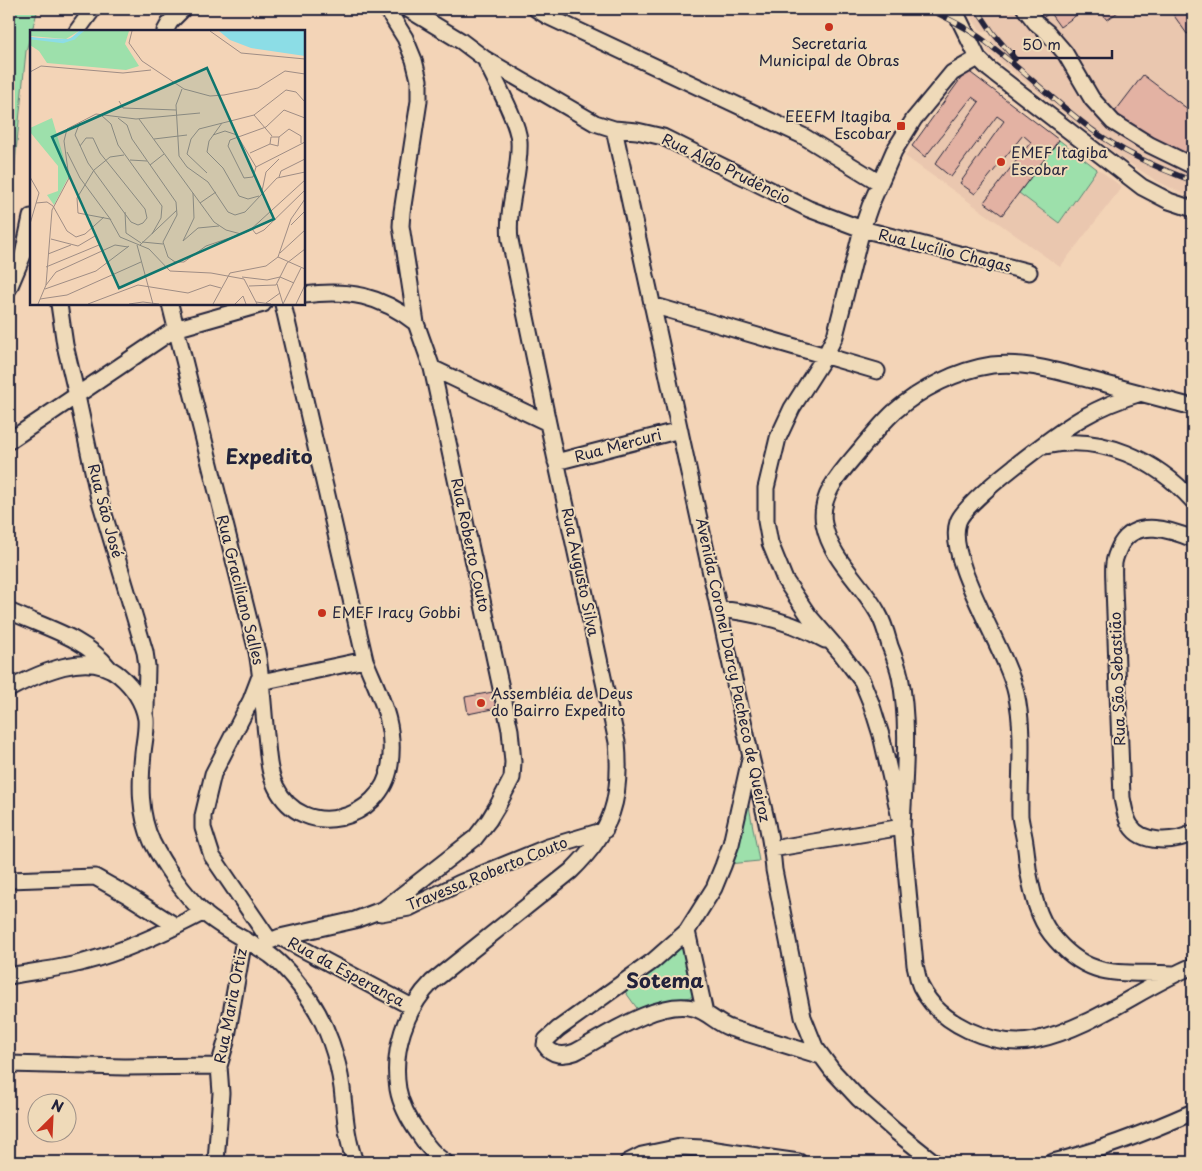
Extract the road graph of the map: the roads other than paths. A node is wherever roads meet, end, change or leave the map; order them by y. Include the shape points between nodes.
1 (93, 9) edge
2 (184, 9) edge
3 (387, 9) edge
4 (408, 9) edge
5 (536, 9) edge
6 (954, 9) edge
7 (1025, 9) edge
8 (78, 30) edge
9 (165, 30) edge
10 (978, 58) junction
11 (485, 59) junction
12 (614, 129) junction
13 (1193, 166) edge
14 (880, 183) junction
15 (1193, 209) edge
16 (30, 222) edge
17 (862, 229) junction
18 (1029, 272) dead end
19 (9, 288) edge
20 (305, 295) edge
21 (59, 305) edge
22 (170, 305) edge
23 (259, 305) edge
24 (283, 305) edge
25 (652, 305) junction
26 (416, 323) junction
27 (175, 330) junction
28 (825, 356) junction
29 (432, 368) junction
30 (877, 371) dead end
31 (1141, 393) junction
32 (78, 396) junction
33 (1193, 407) edge
34 (548, 423) junction
35 (680, 430) junction
36 (9, 441) edge
37 (1041, 447) junction
38 (556, 462) junction
39 (1193, 501) edge
40 (1193, 539) edge
41 (719, 610) junction
42 (9, 611) edge
43 (840, 652) junction
44 (365, 660) junction
45 (109, 668) junction
46 (261, 678) junction
47 (9, 689) edge
48 (146, 719) junction
49 (751, 758) junction
50 (902, 827) junction
51 (605, 830) junction
52 (1193, 832) edge
53 (772, 849) junction
54 (9, 880) edge
55 (204, 912) junction
56 (369, 916) junction
57 (176, 926) junction
58 (687, 931) junction
59 (244, 939) junction
60 (270, 942) junction
61 (1193, 966) edge
62 (1175, 974) junction
63 (9, 976) edge
64 (412, 1007) junction
65 (705, 1013) junction
66 (821, 1056) junction
67 (9, 1064) edge
68 (219, 1066) junction
69 (1193, 1112) edge
70 (216, 1162) edge
71 (355, 1162) edge
72 (445, 1162) edge
73 (628, 1162) edge
74 (791, 1162) edge
75 (934, 1162) edge
76 (1053, 1162) edge

1 - 8 street
2 - 9 street
3 - 26 street, Rua Roberto Couto via 405,38 419,80 419,101 401,226
4 - 11 street, Rua Aldo Prudêncio via 461,40
5 - 14 street via 804,136
6 - 10 street
7 - 13 street via 1065,53 1092,99 1114,122 1150,145
10 - 14 street via 952,73 928,100 903,136
10 - 15 street via 989,70 1142,187
11 - 12 street, Rua Aldo Prudêncio via 595,123
11 - 34 street, Rua Augusto Silva via 519,134 508,230
12 - 17 street, Rua Aldo Prudêncio via 662,137 809,209
12 - 25 street, Avenida Coronel Darcy Pacheco de Queiroz
14 - 17 street
16 - 19 street via 23,255
17 - 18 street, Rua Lucílio Chagas
17 - 28 street via 839,322
20 - 26 street via 352,293 384,302
21 - 32 street, Rua São José
22 - 27 street, Rua Graciliano Salles
23 - 27 street
24 - 44 street
25 - 28 street
25 - 35 street, Avenida Coronel Darcy Pacheco de Queiroz
26 - 29 street, Rua Roberto Couto
27 - 32 street
27 - 46 street, Rua Graciliano Salles
28 - 30 street
28 - 43 street via 796,401 778,438 766,488 766,521 770,543 785,580 809,616
29 - 34 street
29 - 56 street, Rua Roberto Couto via 510,730 512,778 475,838 384,909
31 - 33 street
31 - 37 street via 1083,418
31 - 50 street via 1045,368 1013,364 976,368 936,384 896,411 832,486 826,498 824,523 836,556 879,615 900,673 906,749
32 - 36 street
32 - 48 street, Rua São José via 98,494 145,652
34 - 38 street, Rua Augusto Silva
35 - 38 street, Rua Mercuri
35 - 41 street, Avenida Coronel Darcy Pacheco de Queiroz
37 - 39 street via 1081,442 1118,449 1170,480
37 - 62 street via 973,501 956,529 964,572 1012,675 1021,716 1020,818 1034,898 1049,932 1061,946 1089,966 1116,973
38 - 51 street, Rua Augusto Silva via 617,742 617,789
40 - 52 street, Rua São Sebastião via 1161,529 1142,529 1123,541 1114,562 1125,813 1135,831 1149,838 1171,839
41 - 43 street via 762,616 789,624 829,642
41 - 49 street, Avenida Coronel Darcy Pacheco de Queiroz
42 - 45 street via 76,640
43 - 50 street via 862,681 871,703
44 - 46 street, Rua Graciliano Salles
44 - 46 street via 388,715 392,732 390,766 384,786 373,800 341,817 315,819 302,815 283,798 276,786 268,757
45 - 47 street via 70,665
45 - 48 street via 132,688
46 - 60 street, Rua Graciliano Salles via 213,774 203,828 212,856
48 - 55 street, Rua São José via 141,801 151,840 181,887
49 - 53 street, Avenida Coronel Darcy Pacheco de Queiroz
49 - 58 street via 723,866 714,888
50 - 53 street
50 - 62 street via 915,965 921,987 946,1018 996,1040 1034,1040 1081,1024
51 - 56 street, Travessa Roberto Couto via 548,847 409,908
51 - 64 street, Rua Augusto Silva via 571,871 432,982
53 - 66 street, Avenida Coronel Darcy Pacheco de Queiroz via 803,1017
54 - 57 street via 95,877
55 - 57 street
55 - 59 street, Rua São José
56 - 60 street, Rua Roberto Couto
57 - 63 street via 111,954
58 - 65 street
58 - 65 street via 641,970 558,1029 545,1044 550,1050 564,1055 656,1011 681,1006
59 - 60 street, Rua São José
59 - 68 street, Rua Maria Ortiz
60 - 64 street, Rua da Esperança
60 - 71 street via 280,964 302,989 325,1028 342,1086 347,1138
61 - 62 street
64 - 72 street, Rua Augusto Silva via 397,1053 398,1090 411,1122 437,1157
65 - 66 street via 720,1025
66 - 75 street, Avenida Coronel Darcy Pacheco de Queiroz via 870,1109
67 - 68 street
68 - 70 street, Rua Maria Ortiz via 221,1093
69 - 76 street via 1154,1130
73 - 74 street via 642,1155 680,1147

